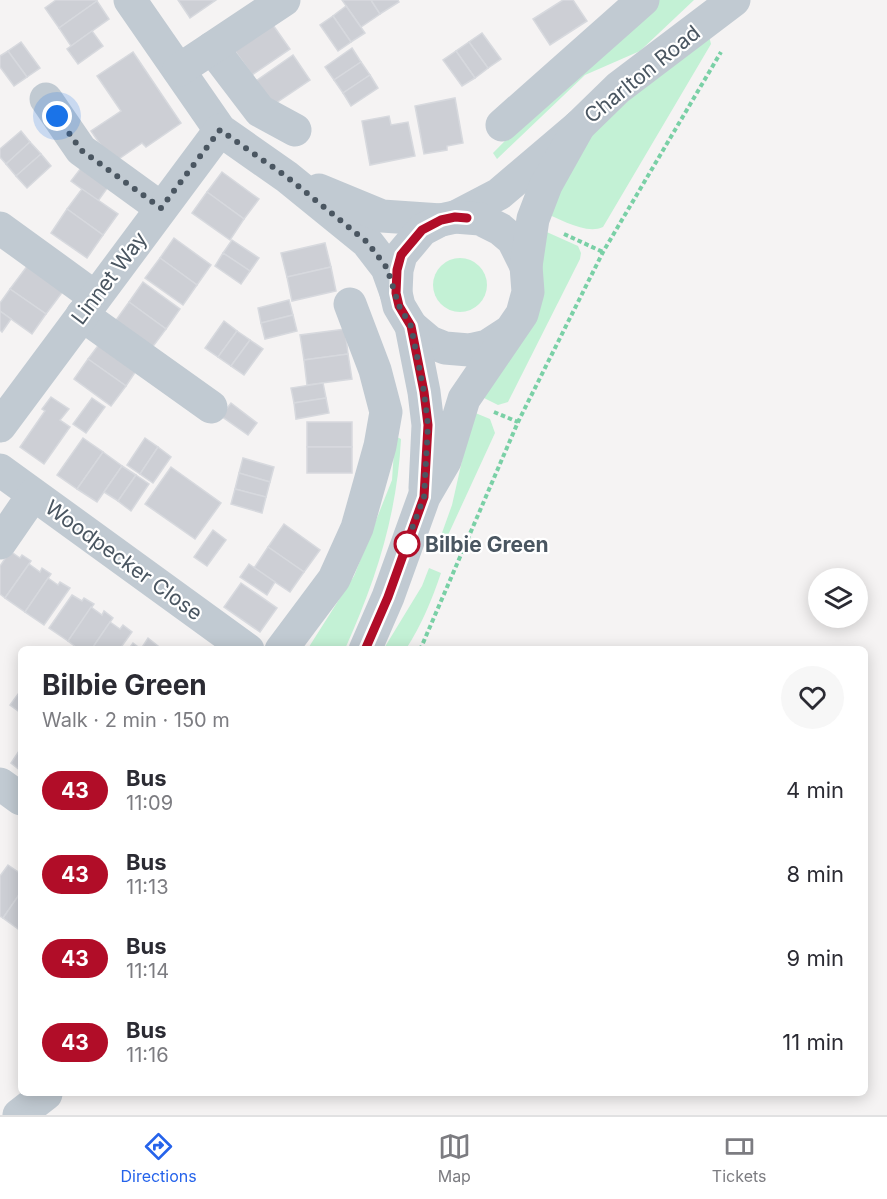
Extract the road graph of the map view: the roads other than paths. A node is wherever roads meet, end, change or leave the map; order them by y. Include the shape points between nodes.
1 (130, 0) edge
2 (284, 0) edge
3 (734, 0) edge
4 (629, 5) edge
5 (212, 48) junction
6 (179, 70) junction
7 (46, 99) dead end
8 (502, 125) dead end
9 (579, 126) junction
10 (220, 130) junction
11 (295, 130) dead end
12 (287, 177) junction
13 (161, 208) junction
14 (448, 219) junction
15 (0, 228) edge
16 (526, 266) junction
17 (396, 293) junction
18 (350, 304) dead end
19 (88, 306) junction
20 (411, 326) junction
21 (507, 333) junction
22 (212, 407) dead end
23 (0, 426) edge
24 (0, 470) edge
25 (33, 495) junction
26 (424, 497) junction
27 (0, 543) edge
28 (242, 646) edge
29 (284, 646) edge
30 (367, 646) edge
31 (0, 784) edge
32 (18, 797) edge
33 (43, 1096) edge
34 (19, 1115) edge

1 - 6 street
2 - 5 street
3 - 9 street, Charlton Road via 618,88
4 - 8 street via 590,46
5 - 6 street
5 - 11 street via 260,111
6 - 10 street
7 - 13 street via 81,150
9 - 14 street, Charlton Road via 499,194
9 - 16 street, Charlton Road via 546,185 533,219
10 - 12 street
10 - 13 street, Linnet Way
12 - 14 street via 382,216
12 - 17 street via 367,242 387,268
13 - 19 street, Linnet Way
14 - 16 street, Charlton Road via 480,219 500,229 513,240
14 - 17 street, Charlton Road via 422,230 401,255
15 - 19 street
16 - 21 street, Charlton Road via 528,292 522,314
17 - 20 street, Charlton Road
18 - 29 street via 386,412 380,446 357,528 334,579
19 - 22 street
19 - 23 street, Linnet Way
20 - 21 street, Charlton Road via 430,342 469,350 487,346
20 - 26 street, Charlton Road via 428,425
21 - 26 street, Charlton Road via 464,399 446,461
24 - 25 street, Woodpecker Close
25 - 27 street
25 - 28 street, Woodpecker Close
26 - 30 street, Charlton Road
31 - 32 street
33 - 34 street

